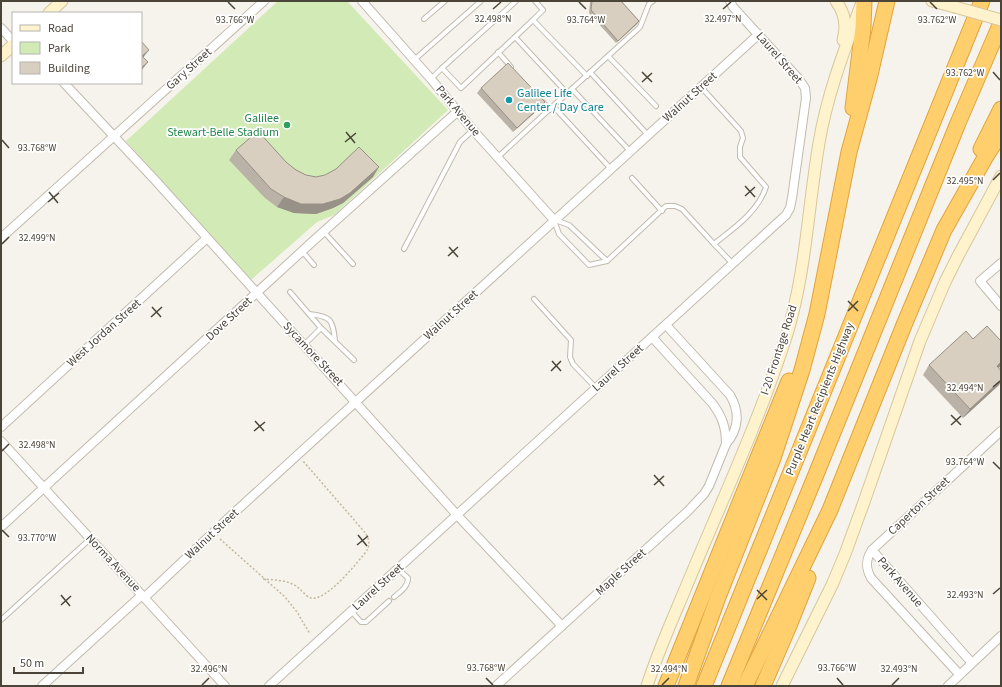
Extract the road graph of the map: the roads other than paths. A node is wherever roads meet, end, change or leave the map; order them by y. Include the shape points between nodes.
1 (62, 1) edge
2 (264, 1) edge
3 (362, 1) edge
4 (445, 1) edge
5 (481, 1) edge
6 (516, 1) edge
7 (535, 1) edge
8 (653, 1) edge
9 (730, 1) edge
10 (836, 1) edge
11 (864, 1) edge
12 (887, 1) edge
13 (932, 1) edge
14 (982, 1) edge
15 (50, 12) edge
16 (424, 19) dead end
17 (533, 20) junction
18 (1001, 20) edge
19 (1001, 23) edge
20 (1, 28) edge
21 (759, 34) junction
22 (515, 37) junction
23 (12, 40) edge
24 (12, 46) edge
25 (498, 52) junction
26 (1, 56) edge
27 (608, 56) junction
28 (414, 60) junction
29 (442, 68) junction
30 (514, 70) edge
31 (589, 74) junction
32 (431, 79) junction
33 (65, 84) edge
34 (833, 84) junction
35 (701, 87) junction
36 (572, 89) junction
37 (567, 93) junction
38 (538, 96) edge
39 (656, 106) dead end
40 (552, 108) junction
41 (1001, 109) edge
42 (458, 111) junction
43 (473, 130) junction
44 (1001, 133) edge
45 (648, 135) junction
46 (114, 136) junction
47 (630, 151) junction
48 (849, 152) junction
49 (498, 157) junction
50 (611, 169) junction
51 (1001, 176) edge
52 (632, 178) dead end
53 (956, 206) junction
54 (662, 211) junction
55 (554, 220) junction
56 (323, 232) junction
57 (1, 238) edge
58 (207, 238) junction
59 (714, 244) junction
60 (404, 249) dead end
61 (302, 251) junction
62 (607, 261) junction
63 (353, 264) dead end
64 (733, 264) junction
65 (1001, 264) edge
66 (314, 265) dead end
67 (824, 271) junction
68 (290, 292) dead end
69 (257, 293) junction
70 (534, 299) dead end
71 (1001, 306) edge
72 (309, 314) junction
73 (666, 325) junction
74 (321, 328) junction
75 (652, 337) junction
76 (335, 341) junction
77 (304, 345) junction
78 (354, 360) dead end
79 (596, 388) junction
80 (356, 402) junction
81 (1, 427) edge
82 (1001, 431) edge
83 (1, 441) edge
84 (726, 444) junction
85 (44, 487) junction
86 (830, 510) junction
87 (458, 515) junction
88 (1, 527) edge
89 (91, 539) junction
90 (872, 550) junction
91 (398, 569) junction
92 (143, 596) junction
93 (394, 597) dead end
94 (389, 601) dead end
95 (351, 612) junction
96 (1, 620) edge
97 (562, 626) junction
98 (1001, 636) edge
99 (971, 662) junction
100 (959, 674) junction
101 (42, 686) edge
102 (225, 686) edge
103 (269, 686) edge
104 (496, 686) edge
105 (647, 686) edge
106 (666, 686) edge
107 (686, 686) edge
108 (704, 686) edge
109 (729, 686) edge
110 (745, 686) edge
111 (763, 686) edge
112 (782, 686) edge
113 (948, 686) edge

1 - 15 main road
2 - 46 street, Gary Street
3 - 28 street, Park Avenue
4 - 16 lane
5 - 28 lane
6 - 29 lane
7 - 17 lane via 543,10
8 - 27 lane via 649,4 640,27
9 - 21 street, Laurel Street
10 - 34 main road via 841,6 846,26
11 - 34 main road, I-20 Frontage Road
11 - 48 highway
12 - 48 highway
13 - 18 main road, bridge
14 - 108 highway, Purple Heart Recipients Highway
17 - 22 lane
17 - 31 lane
19 - 109 highway, Purple Heart Recipients Highway
20 - 23 street
21 - 35 street, Walnut Street
21 - 64 street, Laurel Street via 798,78 805,88 806,98 790,208 783,219
22 - 25 lane
22 - 37 lane
24 - 26 main road
25 - 29 lane via 461,88
25 - 30 lane
27 - 31 lane
27 - 39 lane
28 - 32 street, Park Avenue
29 - 32 lane
31 - 36 lane
31 - 45 lane
32 - 42 street, Park Avenue
33 - 46 street, Sycamore Street
34 - 105 main road, I-20 Frontage Road via 819,143 800,278 787,333 750,434
35 - 45 street, Walnut Street
35 - 59 lane via 741,131 743,138 740,157 766,187 762,198 743,220
36 - 37 lane
36 - 47 lane
37 - 40 lane
38 - 40 lane
40 - 49 lane
40 - 50 lane
41 - 53 highway via 964,183
42 - 43 street, Park Avenue
42 - 56 street, Dove Street
43 - 49 street, Park Avenue
43 - 60 lane via 460,142
44 - 53 highway
45 - 47 street, Walnut Street
46 - 57 street, Gary Street
46 - 58 street, Sycamore Street
47 - 50 street, Walnut Street
48 - 67 highway
49 - 55 street, Park Avenue
50 - 55 street, Walnut Street
51 - 112 main road via 958,256 928,321 845,554
52 - 54 lane
53 - 86 highway via 928,266
54 - 59 lane via 666,206 682,209
54 - 62 lane
55 - 62 lane, Park Avenue via 570,224
55 - 62 lane, Park Avenue via 559,234 589,265
55 - 80 street, Walnut Street
56 - 61 street, Dove Street
56 - 63 lane
58 - 69 street, Sycamore Street
58 - 81 street, West Jordan Street
59 - 64 lane
61 - 66 lane
61 - 69 street, Dove Street
64 - 73 street, Laurel Street
65 - 71 street via 980,281
67 - 106 highway via 790,379
67 - 107 highway via 817,314 800,377 773,458
68 - 72 lane
69 - 77 street, Sycamore Street
69 - 85 street, Dove Street
70 - 79 lane via 571,340 570,357 573,364
72 - 74 lane
72 - 76 lane via 322,315 329,319 334,325
73 - 75 street, Laurel Street
73 - 84 street via 730,395 737,414 736,427
74 - 76 lane
74 - 77 lane
75 - 79 street, Laurel Street
75 - 84 street via 719,412 724,422
76 - 78 lane
77 - 80 street, Sycamore Street
79 - 87 street, Laurel Street
80 - 87 street, Sycamore Street
80 - 92 street, Walnut Street
82 - 90 street, Caperton Street
83 - 85 street, Norma Avenue
84 - 97 street, Maple Street via 704,494
85 - 88 street, Dove Street
85 - 89 street, Norma Avenue
86 - 110 highway
86 - 111 highway via 809,575
87 - 91 street, Laurel Street
87 - 97 street, Sycamore Street
89 - 92 street, Norma Avenue
89 - 96 lane
90 - 99 street, Park Avenue
90 - 100 street, Park Avenue via 866,563 871,578
91 - 93 lane via 408,578 408,582
91 - 95 street, Laurel Street
92 - 101 street, Walnut Street
92 - 102 street, Norma Avenue
94 - 95 lane via 366,622 361,622
95 - 103 street, Laurel Street
97 - 104 street, Maple Street
98 - 99 street
99 - 100 street
100 - 113 street

